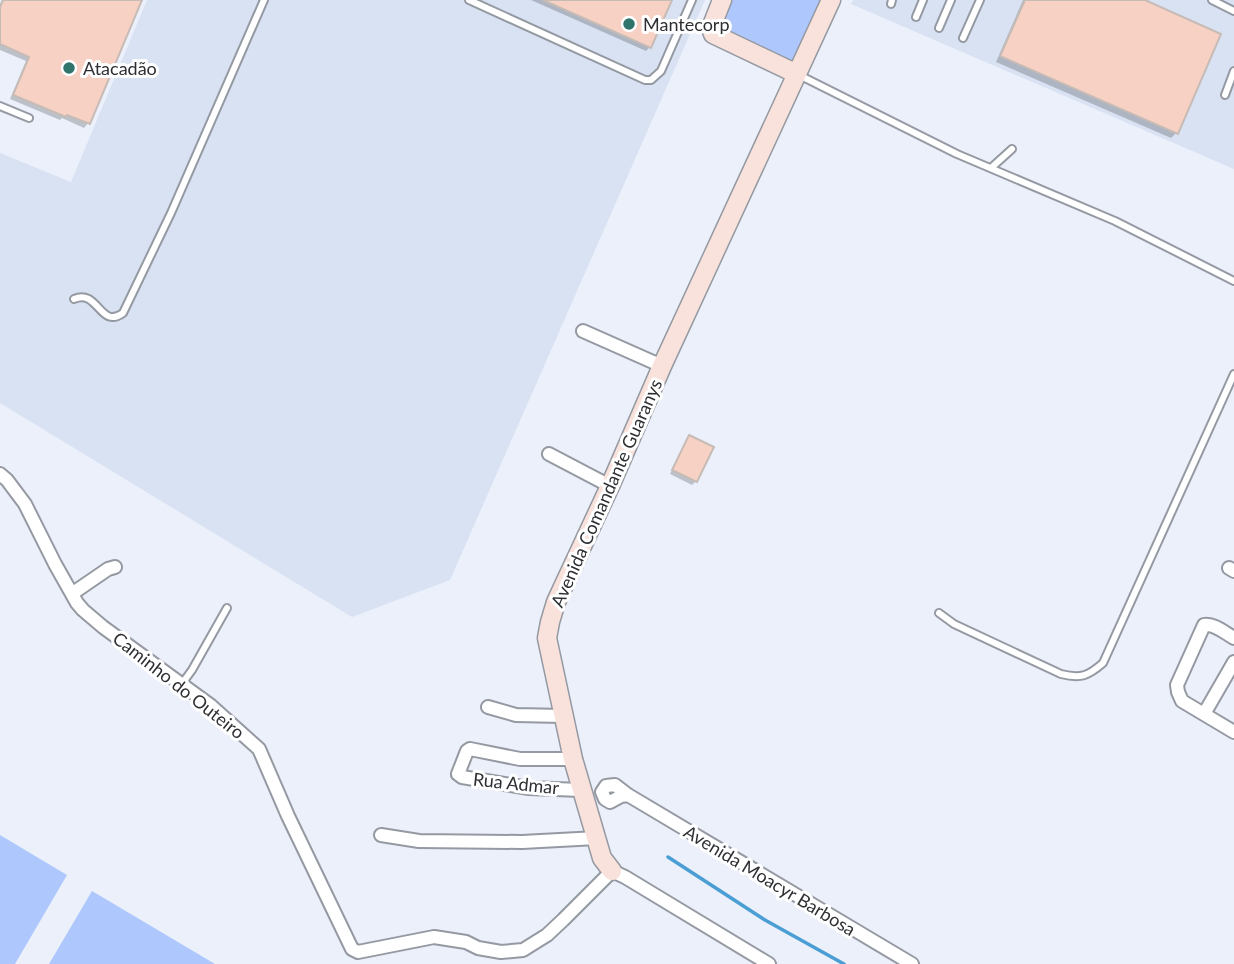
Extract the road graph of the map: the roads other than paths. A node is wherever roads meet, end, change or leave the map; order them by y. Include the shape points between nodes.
1 (264, 0) edge
2 (469, 0) edge
3 (692, 0) edge
4 (722, 0) edge
5 (831, 0) edge
6 (923, 0) edge
7 (951, 0) edge
8 (980, 0) edge
9 (1212, 0) edge
10 (1234, 11) edge
11 (916, 17) dead end
12 (939, 28) dead end
13 (963, 38) dead end
14 (1234, 71) edge
15 (797, 74) junction
16 (1225, 95) dead end
17 (0, 106) edge
18 (29, 118) dead end
19 (1012, 149) dead end
20 (991, 168) junction
21 (1234, 281) edge
22 (75, 299) dead end
23 (583, 331) dead end
24 (662, 366) junction
25 (1234, 374) edge
26 (549, 454) dead end
27 (2, 480) edge
28 (610, 486) junction
29 (115, 567) dead end
30 (72, 593) junction
31 (227, 608) dead end
32 (939, 613) dead end
33 (1234, 638) edge
34 (1234, 662) edge
35 (181, 685) junction
36 (488, 707) dead end
37 (1204, 714) junction
38 (563, 716) junction
39 (1234, 732) edge
40 (573, 759) junction
41 (582, 790) junction
42 (628, 795) dead end
43 (381, 835) dead end
44 (597, 838) junction
45 (612, 871) junction
46 (769, 964) edge
47 (912, 964) edge

1 - 22 lane via 123,313 108,316 88,298
2 - 3 lane via 645,80 661,71
4 - 15 street via 713,34
5 - 15 street, Avenida Comandante Guaranys
6 - 11 lane
7 - 12 lane
8 - 13 lane
9 - 10 lane
14 - 16 lane
15 - 20 lane
15 - 24 street, Avenida Comandante Guaranys
17 - 18 lane
19 - 20 lane
20 - 21 lane via 1115,221
23 - 24 street
24 - 28 street, Avenida Comandante Guaranys
25 - 32 lane via 1103,663 1094,671 1085,676 1061,674
26 - 28 street
27 - 30 street, Caminho do Outeiro via 25,504
28 - 38 street, Avenida Comandante Guaranys via 550,622 547,638
29 - 30 street
30 - 35 street, Caminho do Outeiro via 83,610
31 - 35 lane
33 - 37 street via 1213,625 1204,625 1177,685 1182,701
34 - 37 street
35 - 45 street, Caminho do Outeiro via 259,749 352,949 434,937 500,952 523,950 563,920
36 - 38 street via 516,715
37 - 39 street
38 - 40 street, Avenida Comandante Guaranys
40 - 41 street, Avenida Comandante Guaranys
40 - 41 street, Rua Admar via 520,759 470,749 458,772 462,777 529,788
41 - 44 street, Avenida Comandante Guaranys
42 - 47 street, Avenida Moacyr Barbosa
43 - 44 street via 419,841
44 - 45 street, Avenida Comandante Guaranys via 602,858
45 - 46 street

